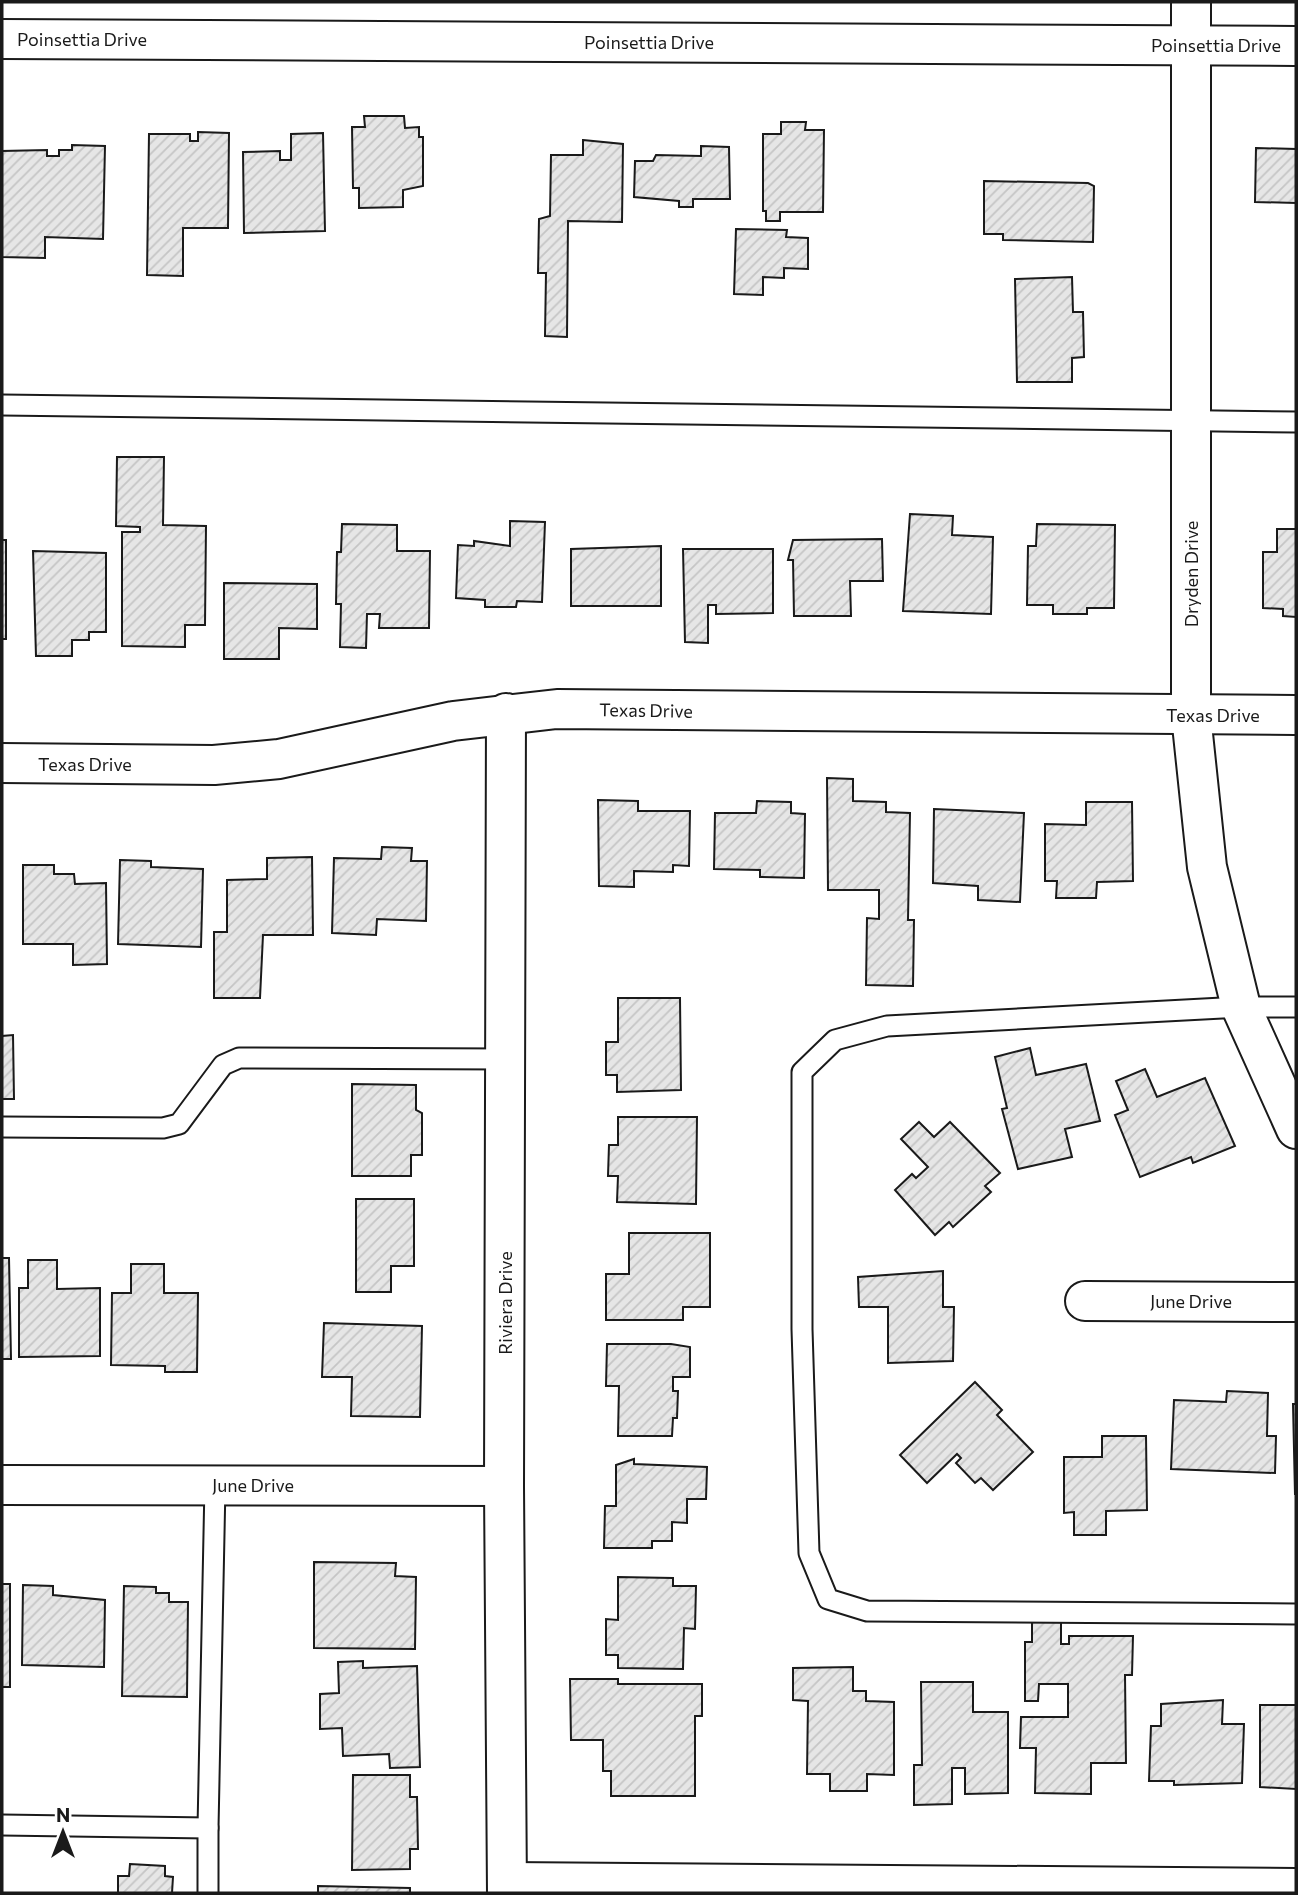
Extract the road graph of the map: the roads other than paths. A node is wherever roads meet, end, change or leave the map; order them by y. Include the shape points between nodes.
1 (1191, 2) edge
2 (2, 38) edge
3 (1191, 45) junction
4 (1296, 46) edge
5 (2, 405) edge
6 (1190, 420) junction
7 (1296, 422) edge
8 (506, 713) junction
9 (1191, 715) junction
10 (1296, 715) edge
11 (2, 763) edge
12 (1241, 1007) junction
13 (1296, 1007) edge
14 (506, 1059) junction
15 (2, 1127) edge
16 (1296, 1129) edge
17 (1085, 1301) dead end
18 (1296, 1302) edge
19 (2, 1485) edge
20 (215, 1485) junction
21 (504, 1486) junction
22 (1296, 1614) edge
23 (2, 1825) edge
24 (208, 1828) junction
25 (507, 1888) edge
26 (1296, 1888) edge
27 (208, 1893) edge

1 - 3 street, Dryden Drive
2 - 3 street, Poinsettia Drive
3 - 4 street, Poinsettia Drive
3 - 6 street, Dryden Drive
5 - 6 lane
6 - 7 lane
6 - 9 street, Dryden Drive
8 - 9 street, Texas Drive via 557,709
8 - 11 street, Texas Drive via 266,760 214,765
8 - 14 street, Riviera Drive
9 - 10 street, Texas Drive
9 - 12 street, Dryden Drive via 1207,867
12 - 13 lane
12 - 16 street, Dryden Drive
12 - 22 lane via 887,1026 835,1040 802,1072 802,1329 809,1553 828,1599 867,1612
14 - 15 lane via 239,1058 223,1065 179,1124 163,1128
14 - 21 street, Riviera Drive
17 - 18 street, June Drive
19 - 20 street, June Drive
20 - 21 street, June Drive
20 - 24 lane
21 - 25 street, Riviera Drive
23 - 24 lane
24 - 27 lane
25 - 26 street

